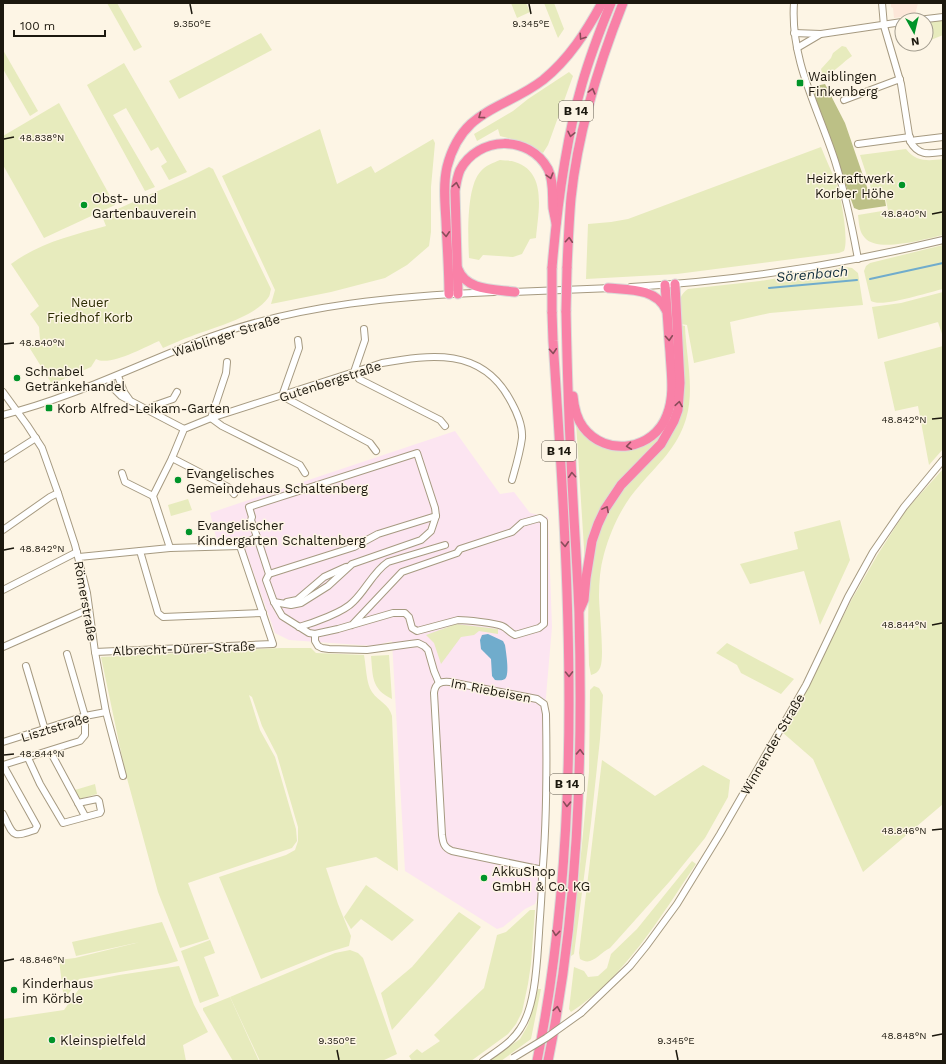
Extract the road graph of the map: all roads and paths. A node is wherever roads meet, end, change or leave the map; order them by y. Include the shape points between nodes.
1 (602, 3) edge
2 (611, 3) edge
3 (623, 3) edge
4 (794, 3) edge
5 (882, 3) edge
6 (894, 24) edge
7 (884, 26) junction
8 (794, 33) junction
9 (821, 34) junction
10 (797, 48) junction
11 (900, 79) junction
12 (844, 100) dead end
13 (943, 137) edge
14 (910, 139) junction
15 (858, 144) dead end
16 (943, 152) edge
17 (556, 223) junction
18 (943, 240) edge
19 (858, 259) junction
20 (457, 265) junction
21 (670, 285) junction
22 (608, 288) junction
23 (514, 292) junction
24 (454, 294) junction
25 (667, 312) junction
26 (364, 329) dead end
27 (298, 340) dead end
28 (227, 362) dead end
29 (354, 372) junction
30 (118, 376) junction
31 (568, 378) junction
32 (109, 379) junction
33 (3, 392) edge
34 (176, 392) dead end
35 (282, 396) junction
36 (132, 401) junction
37 (149, 410) junction
38 (18, 412) junction
39 (3, 415) edge
40 (211, 418) junction
41 (445, 426) dead end
42 (184, 429) junction
43 (36, 438) junction
44 (376, 451) dead end
45 (172, 458) junction
46 (3, 459) edge
47 (943, 460) edge
48 (122, 473) dead end
49 (305, 473) dead end
50 (512, 480) dead end
51 (58, 493) junction
52 (234, 494) dead end
53 (153, 496) junction
54 (436, 516) junction
55 (3, 530) edge
56 (256, 537) junction
57 (445, 545) dead end
58 (240, 546) junction
59 (170, 548) junction
60 (140, 551) junction
61 (78, 555) junction
62 (352, 564) junction
63 (269, 574) junction
64 (3, 590) edge
65 (274, 602) junction
66 (282, 603) junction
67 (89, 609) junction
68 (579, 611) junction
69 (263, 613) junction
70 (352, 625) junction
71 (299, 627) junction
72 (315, 634) junction
73 (3, 647) edge
74 (95, 652) junction
75 (67, 654) dead end
76 (26, 666) dead end
77 (439, 683) junction
78 (106, 712) junction
79 (86, 716) junction
80 (45, 730) junction
81 (3, 741) edge
82 (50, 751) junction
83 (28, 758) junction
84 (3, 765) edge
85 (123, 776) dead end
86 (78, 804) junction
87 (3, 814) edge
88 (85, 816) junction
89 (543, 870) junction
90 (511, 1060) edge
91 (483, 1061) edge
92 (537, 1061) edge
93 (548, 1061) edge

1 -> 24 highway via 581,39 552,72 526,91 473,121 453,150 445,184
2 -> 17 highway, B 14 via 582,85 564,168
31 -> 3 highway, B 14, bridge via 566,311 571,198 582,130 595,79
4 - 8 street
5 - 7 street
6 - 7 street
7 - 9 street
7 - 11 street
8 - 9 street
8 - 10 street
9 - 10 street
10 - 19 street via 804,78 835,160 850,214
11 - 12 street
11 - 14 street
13 - 14 street
14 - 15 street
14 - 16 street via 915,149 923,153
20 -> 17 highway via 457,180 460,171 471,157 488,146 517,144 542,161 551,179
17 -> 92 highway, B 14, bridge via 552,312 567,582 569,742 560,896
18 - 19 street, Waiblinger Straße
19 - 21 street, Waiblinger Straße via 761,275
20 - 23 highway via 463,278 471,284
20 - 24 highway
21 - 22 street, Waiblinger Straße
21 - 25 highway
68 -> 21 highway via 584,600 592,541 605,510 621,485 662,444 678,410 680,383
22 - 23 street, Waiblinger Straße
22 - 25 highway via 651,294 657,297
23 - 24 street, Waiblinger Straße
24 - 30 street, Waiblinger Straße via 371,300 286,315 211,337
25 -> 31 highway via 671,399 663,424 648,439 637,445 621,447 595,439 583,428 578,418
26 - 29 street via 365,340
27 - 35 street via 299,348
28 - 40 street via 226,373
29 - 35 street, Gutenbergstraße
29 - 41 street via 359,379 440,420
29 - 50 street, Gutenbergstraße via 398,360 444,358 468,362 487,371 506,392 520,423 522,438
30 - 32 street, Waiblinger Straße
30 - 36 street via 124,392
68 -> 31 highway, B 14
32 - 36 street via 116,392
32 - 38 street, Waiblinger Straße
33 - 38 street, Römerstraße
34 - 37 street via 173,399
35 - 40 street, Gutenbergstraße
35 - 44 street via 370,442
36 - 37 street
37 - 42 street
38 - 39 street, Waiblinger Straße
38 - 43 street, Römerstraße
40 - 42 street, Gutenbergstraße
40 - 49 street via 300,465
42 - 45 street
43 - 46 street
43 - 51 street, Römerstraße
45 - 52 street via 228,487
45 - 53 street
47 - 90 street, Winnender Straße, bridge via 904,507 873,552 848,597 806,685 682,898 630,966 581,1013
48 - 53 street via 125,482
51 - 55 street
51 - 61 street, Römerstraße
53 - 59 street
54 - 56 street via 436,508 417,453 250,507
54 - 62 street via 431,530 422,540
54 - 63 street via 378,534 354,547
56 - 58 street
56 - 63 street
57 - 71 street via 388,562 353,603
58 - 59 street
58 - 69 street
59 - 60 street
60 - 61 street
60 - 69 street via 158,613 163,617
61 - 64 street
61 - 67 street, Römerstraße
62 - 66 street via 324,577 297,600
62 - 66 street via 328,586 301,603
63 - 65 street via 266,580
65 - 66 street
65 - 71 street via 282,616
67 - 73 street
67 - 74 street, Römerstraße
93 -> 68 highway, B 14 via 564,960 576,843 580,749
69 - 74 street, Albrecht-Dürer-Straße via 273,644
70 - 70 street via 402,572 512,532 522,523 540,518 544,521 542,627 515,635 502,626 458,620 417,631 412,628 405,613
70 - 72 street
71 - 72 street
72 - 77 street, Im Riebeisen via 318,646 329,649 367,650 410,644 424,646 428,650
74 - 78 street, Römerstraße
75 - 79 street
76 - 80 street
77 - 89 street, Im Riebeisen via 434,694 444,846 452,851
77 - 89 street, Im Riebeisen via 450,682 537,699 544,704 547,794
78 - 79 street, Lisztstraße
78 - 85 street, Römerstraße
79 - 80 street, Lisztstraße
79 - 82 street via 85,735 80,741
80 - 81 street, Lisztstraße
82 - 83 street
82 - 86 street
83 - 84 street
83 - 88 street via 63,824
84 - 87 street via 37,826 35,830 18,836 13,834
86 - 88 street
86 - 88 street via 93,799 99,801 100,813
89 - 91 street, Im Riebeisen via 537,965 527,1016 514,1037

